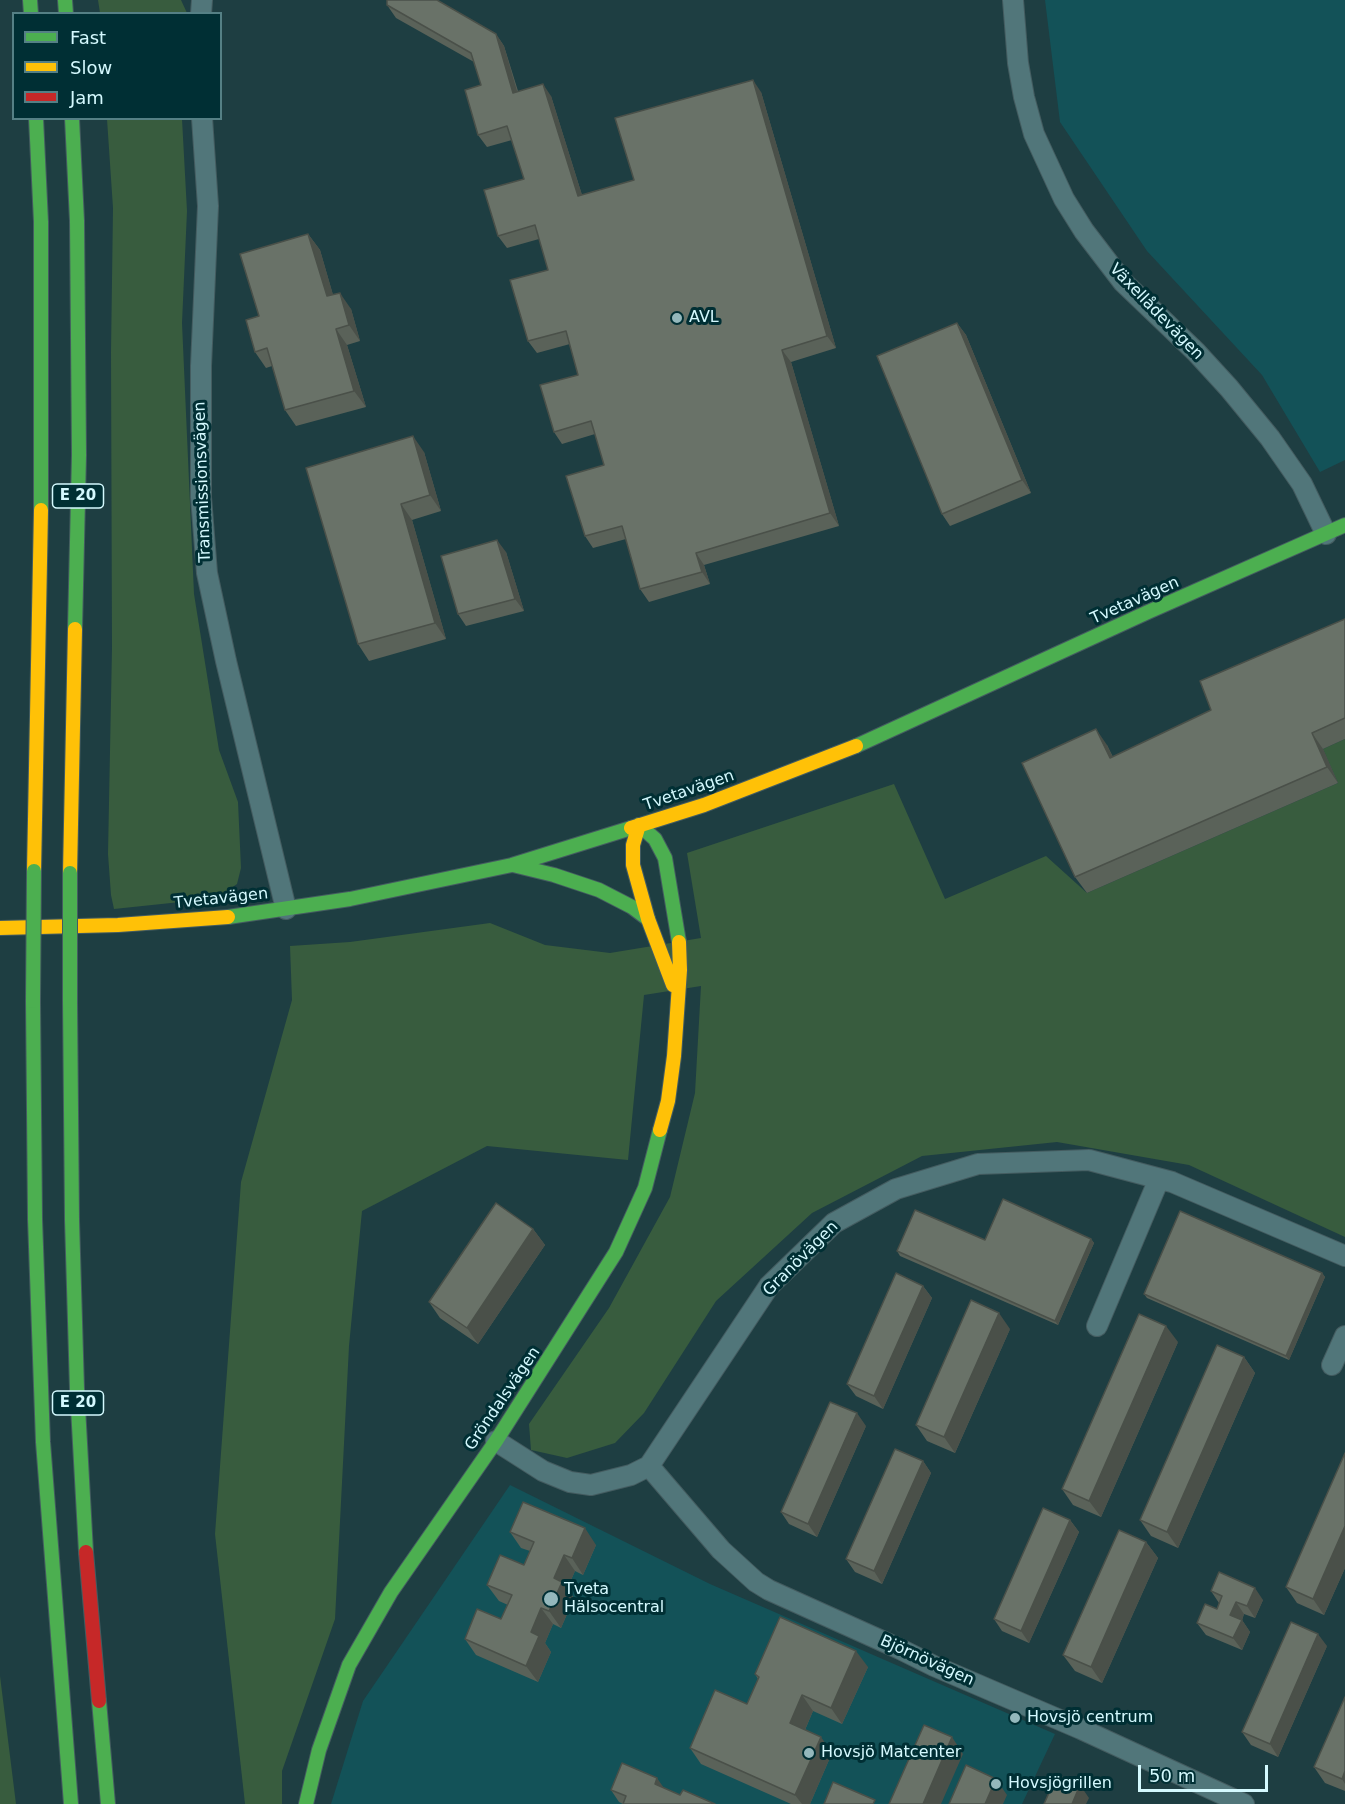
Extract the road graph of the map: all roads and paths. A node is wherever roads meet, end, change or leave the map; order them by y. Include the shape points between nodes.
1 (1013, 0) edge
2 (36, 120) edge
3 (72, 120) edge
4 (202, 120) edge
5 (1345, 525) edge
6 (1326, 534) junction
7 (639, 825) junction
8 (512, 865) junction
9 (286, 909) junction
10 (648, 919) junction
11 (0, 928) edge
12 (677, 995) junction
13 (1159, 1179) junction
14 (1345, 1256) edge
15 (1097, 1326) dead end
16 (1345, 1336) edge
17 (1332, 1365) dead end
18 (496, 1441) junction
19 (649, 1466) junction
20 (71, 1804) edge
21 (108, 1804) edge
22 (306, 1804) edge
23 (1244, 1804) edge

1 - 6 street, Växellådevägen via 1024,96 1034,134 1064,199 1123,282 1196,352 1270,438 1302,484
2 - 20 main road, E 20, bridge via 41,222 42,456 34,872 35,1219 43,1442
3 - 21 main road, E 20, bridge via 79,455 70,873 72,1220 88,1584
4 - 9 street, Transmissionsvägen via 208,206 201,366 201,497 207,573
5 - 6 main road, Tvetavägen
6 - 7 main road, Tvetavägen via 854,747 749,789
7 - 8 main road, Tvetavägen
7 - 10 main road, Gröndalsvägen via 633,865
7 - 12 main road, Gröndalsvägen via 655,839 664,858 679,941
8 - 9 main road, Tvetavägen
8 - 10 main road via 599,890
9 - 11 main road, Tvetavägen via 223,918
10 - 12 main road, Gröndalsvägen
12 - 18 main road, Gröndalsvägen via 668,1101 645,1188 616,1252
13 - 14 street, Granövägen
13 - 15 street
13 - 19 street, Granövägen via 1089,1160 978,1164 896,1189 834,1223 769,1286
16 - 17 street
18 - 19 street via 543,1471 570,1482 591,1485 632,1475
18 - 22 main road, Gröndalsvägen via 391,1592 349,1665 319,1750
19 - 23 street, Björnövägen via 721,1550 769,1590

